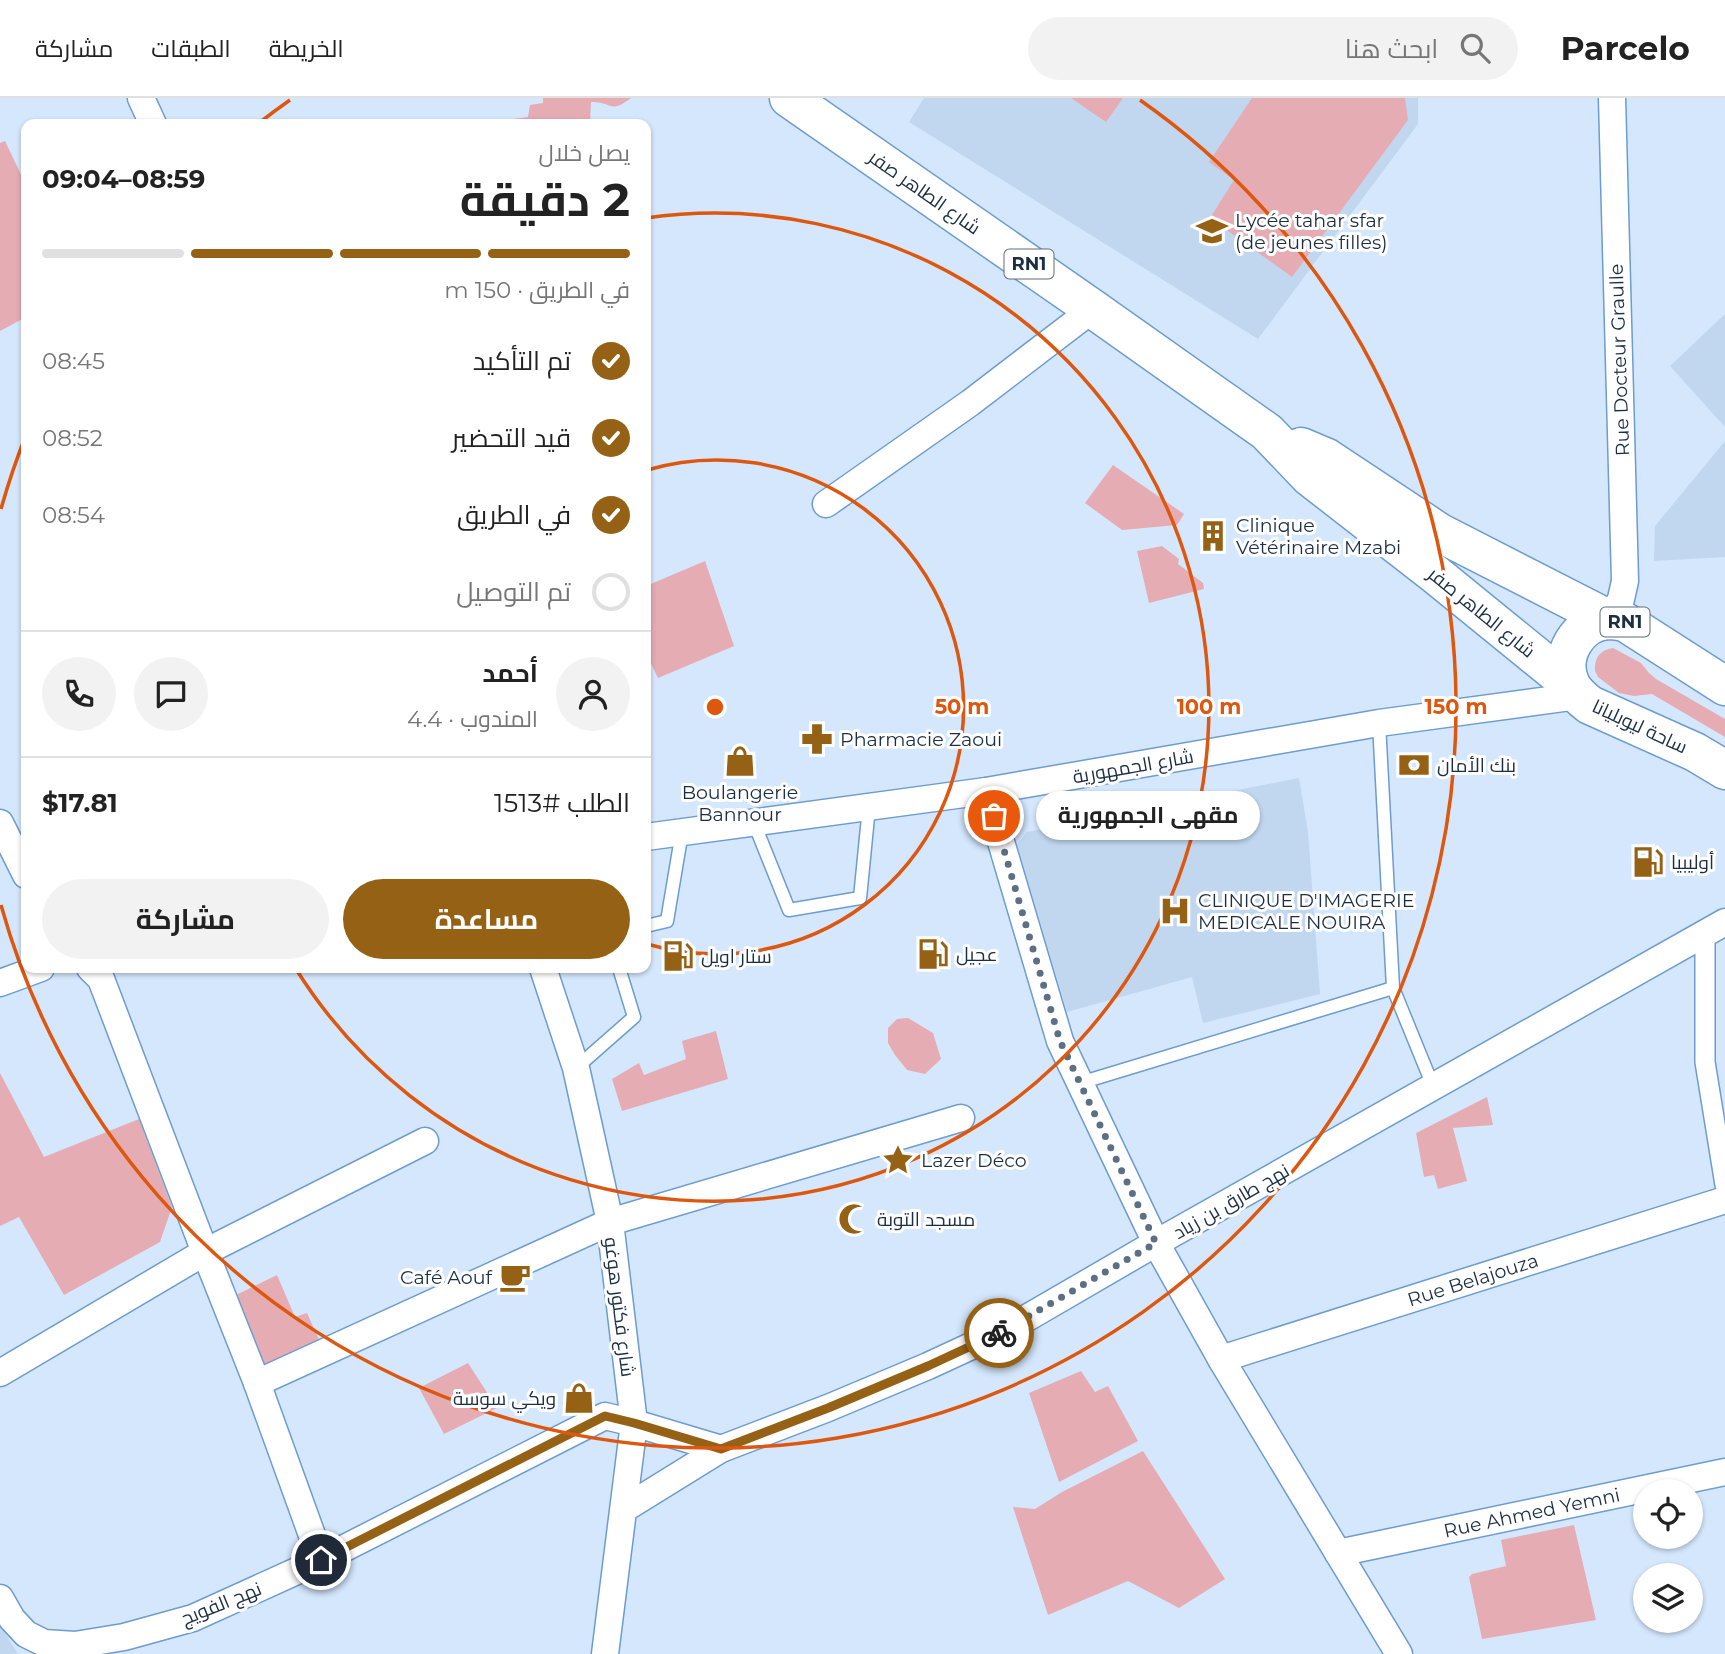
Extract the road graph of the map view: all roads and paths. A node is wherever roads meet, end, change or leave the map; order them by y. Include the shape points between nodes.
1 (141, 98) edge
2 (789, 98) edge
3 (1612, 98) edge
4 (151, 119) edge
5 (1093, 309) junction
6 (1266, 432) junction
7 (827, 503) dead end
8 (1610, 620) junction
9 (1725, 686) edge
10 (1574, 690) junction
11 (1379, 723) junction
12 (1725, 771) edge
13 (986, 791) junction
14 (869, 807) junction
15 (0, 822) edge
16 (754, 823) junction
17 (682, 832) junction
18 (651, 836) edge
19 (21, 865) edge
20 (651, 925) edge
21 (1718, 930) edge
22 (27, 973) edge
23 (95, 973) edge
24 (545, 973) edge
25 (621, 973) edge
26 (0, 983) edge
27 (1393, 988) junction
28 (576, 1068) junction
29 (1080, 1083) junction
30 (1433, 1086) junction
31 (961, 1118) dead end
32 (425, 1141) dead end
33 (1725, 1185) edge
34 (1725, 1200) edge
35 (610, 1222) junction
36 (1156, 1243) junction
37 (205, 1252) junction
38 (1221, 1359) junction
39 (0, 1373) edge
40 (257, 1383) junction
41 (634, 1423) junction
42 (721, 1449) junction
43 (1725, 1472) edge
44 (624, 1509) junction
45 (1338, 1553) junction
46 (321, 1560) junction
47 (0, 1598) edge
48 (605, 1654) edge
49 (1399, 1654) edge

1 - 4 street
2 - 5 main road, شارع الطاهر صفر / RN1
3 - 8 street, Rue Docteur Graulle via 1625,581 1622,599
5 - 6 main road, شارع الطاهر صفر / RN1
5 - 7 street
6 - 8 main road, شارع الطاهر صفر / RN1 via 1327,458 1440,533
6 - 10 main road, شارع الطاهر صفر / RN1 via 1310,477
8 - 9 main road, RN1 via 1625,622
8 - 10 main road, RN1 via 1595,622 1572,642 1566,670
10 - 11 street, شارع الجمهورية
10 - 12 main road, ساحة ليوبليانا / RN1 via 1590,705 1695,752
11 - 13 street, شارع الجمهورية
11 - 27 lane
13 - 14 street, شارع الجمهورية
13 - 29 street via 1060,1041
14 - 16 street, شارع الجمهورية
14 - 16 lane via 860,898 789,910
15 - 19 street
16 - 17 street, شارع الجمهورية
17 - 18 street, شارع الجمهورية
17 - 20 lane via 667,921
21 - 30 street, نهج طارق بن زياد
21 - 33 street via 1705,1062
22 - 26 street
23 - 37 street
24 - 28 street, شارع فكتور هوغو
25 - 28 lane via 634,1017
27 - 29 lane
27 - 30 lane
28 - 35 street, شارع فكتور هوغو
29 - 36 street
30 - 36 street, نهج طارق بن زياد
31 - 35 street
32 - 37 street
34 - 38 street, Rue Belajouza
35 - 40 street
35 - 41 street, شارع فكتور هوغو
36 - 38 street
36 - 42 street, نهج طارق بن زياد via 1008,1329
37 - 39 street
37 - 40 street
38 - 45 street
40 - 46 street
41 - 42 street
41 - 44 street, شارع فكتور هوغو
41 - 46 street, نهج الفويج via 605,1416
42 - 44 street, نهج طارق بن زياد
43 - 45 street, Rue Ahmed Yemni
44 - 48 street, شارع فكتور هوغو
45 - 49 street
46 - 47 street, نهج الفويج via 193,1618 75,1645 44,1643 26,1634

